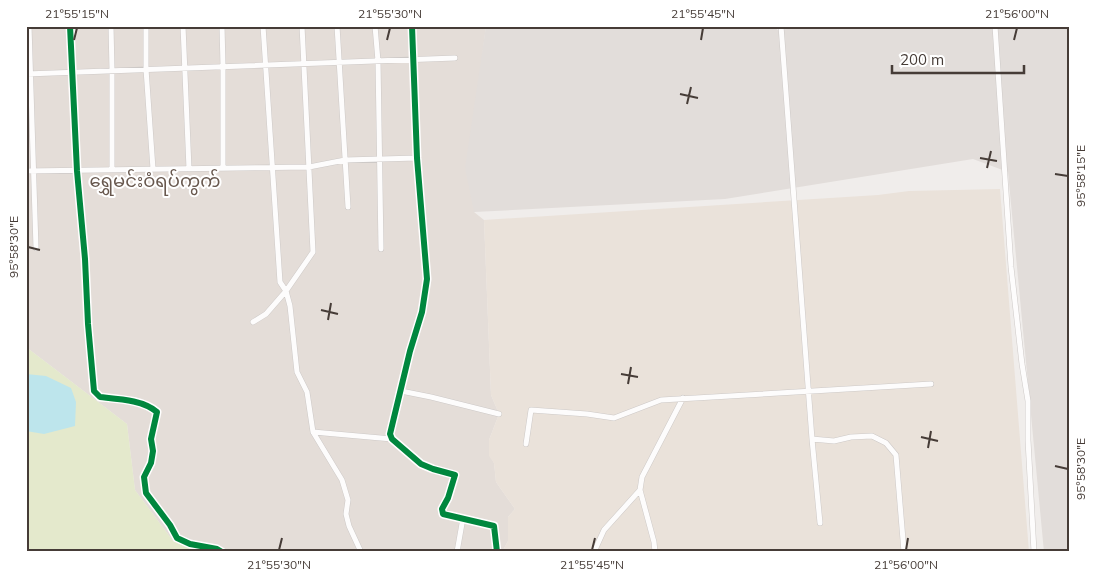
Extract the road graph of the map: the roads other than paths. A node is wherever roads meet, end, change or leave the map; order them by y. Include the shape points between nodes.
1 (29, 26) edge
2 (70, 26) edge
3 (111, 26) edge
4 (146, 26) edge
5 (183, 26) edge
6 (222, 26) edge
7 (263, 26) edge
8 (302, 26) edge
9 (337, 26) edge
10 (375, 26) edge
11 (412, 26) edge
12 (781, 26) edge
13 (995, 26) edge
14 (455, 58) dead end
15 (414, 59) junction
16 (378, 61) junction
17 (339, 62) junction
18 (305, 63) junction
19 (264, 65) junction
20 (224, 66) junction
21 (185, 68) junction
22 (146, 69) junction
23 (112, 70) junction
24 (71, 72) junction
25 (28, 74) edge
26 (417, 158) junction
27 (345, 160) junction
28 (379, 160) junction
29 (309, 167) junction
30 (223, 168) junction
31 (272, 168) junction
32 (153, 169) junction
33 (189, 169) junction
34 (77, 170) junction
35 (112, 170) junction
36 (26, 171) edge
37 (33, 171) junction
38 (348, 207) dead end
39 (36, 248) dead end
40 (381, 249) dead end
41 (286, 291) junction
42 (253, 322) dead end
43 (931, 384) dead end
44 (401, 391) junction
45 (808, 392) junction
46 (683, 398) junction
47 (499, 414) dead end
48 (313, 432) junction
49 (392, 439) junction
50 (812, 439) junction
51 (526, 444) dead end
52 (640, 490) junction
53 (463, 518) junction
54 (820, 523) dead end
55 (222, 552) edge
56 (360, 552) edge
57 (457, 552) edge
58 (497, 552) edge
59 (594, 552) edge
60 (655, 552) edge
61 (904, 552) edge
62 (1034, 552) edge

1 - 25 street
2 - 24 street
3 - 23 street
4 - 22 street
5 - 21 street
6 - 20 street
7 - 19 street
8 - 18 street
9 - 17 street
10 - 16 street
11 - 15 street
12 - 45 street
13 - 62 street via 1011,268 1028,401
14 - 15 street
15 - 16 street
15 - 26 street
16 - 17 street
16 - 28 street
17 - 18 street
17 - 27 street
18 - 19 street
18 - 29 street
19 - 20 street
19 - 31 street
20 - 21 street
20 - 30 street
21 - 22 street
21 - 33 street
22 - 23 street
22 - 32 street
23 - 24 street
23 - 35 street
24 - 25 street
24 - 34 street
25 - 37 street
26 - 28 street
26 - 44 street via 427,279 422,312
27 - 28 street
27 - 29 street
27 - 38 street
28 - 40 street
29 - 31 street
29 - 41 street via 313,252
30 - 31 street
30 - 33 street
31 - 41 street via 280,282
32 - 33 street
32 - 35 street
34 - 35 street
34 - 37 street
34 - 55 street via 94,391 100,397 151,407 158,412 151,439 151,463 144,477 146,493 177,538
36 - 37 street
37 - 39 street
41 - 42 street via 266,314
41 - 48 street via 297,372 307,392
43 - 45 street
44 - 47 street
44 - 49 street via 390,434
45 - 46 street
45 - 50 street
46 - 51 street via 661,400 614,418 531,410
46 - 52 street via 642,477
48 - 49 street
48 - 56 street via 342,480 348,500 346,514
49 - 53 street via 421,464 454,475 443,514
50 - 54 street
50 - 61 street via 834,441 872,436 886,443 896,455
52 - 59 street via 604,530
52 - 60 street
53 - 57 street
53 - 58 street via 494,526

